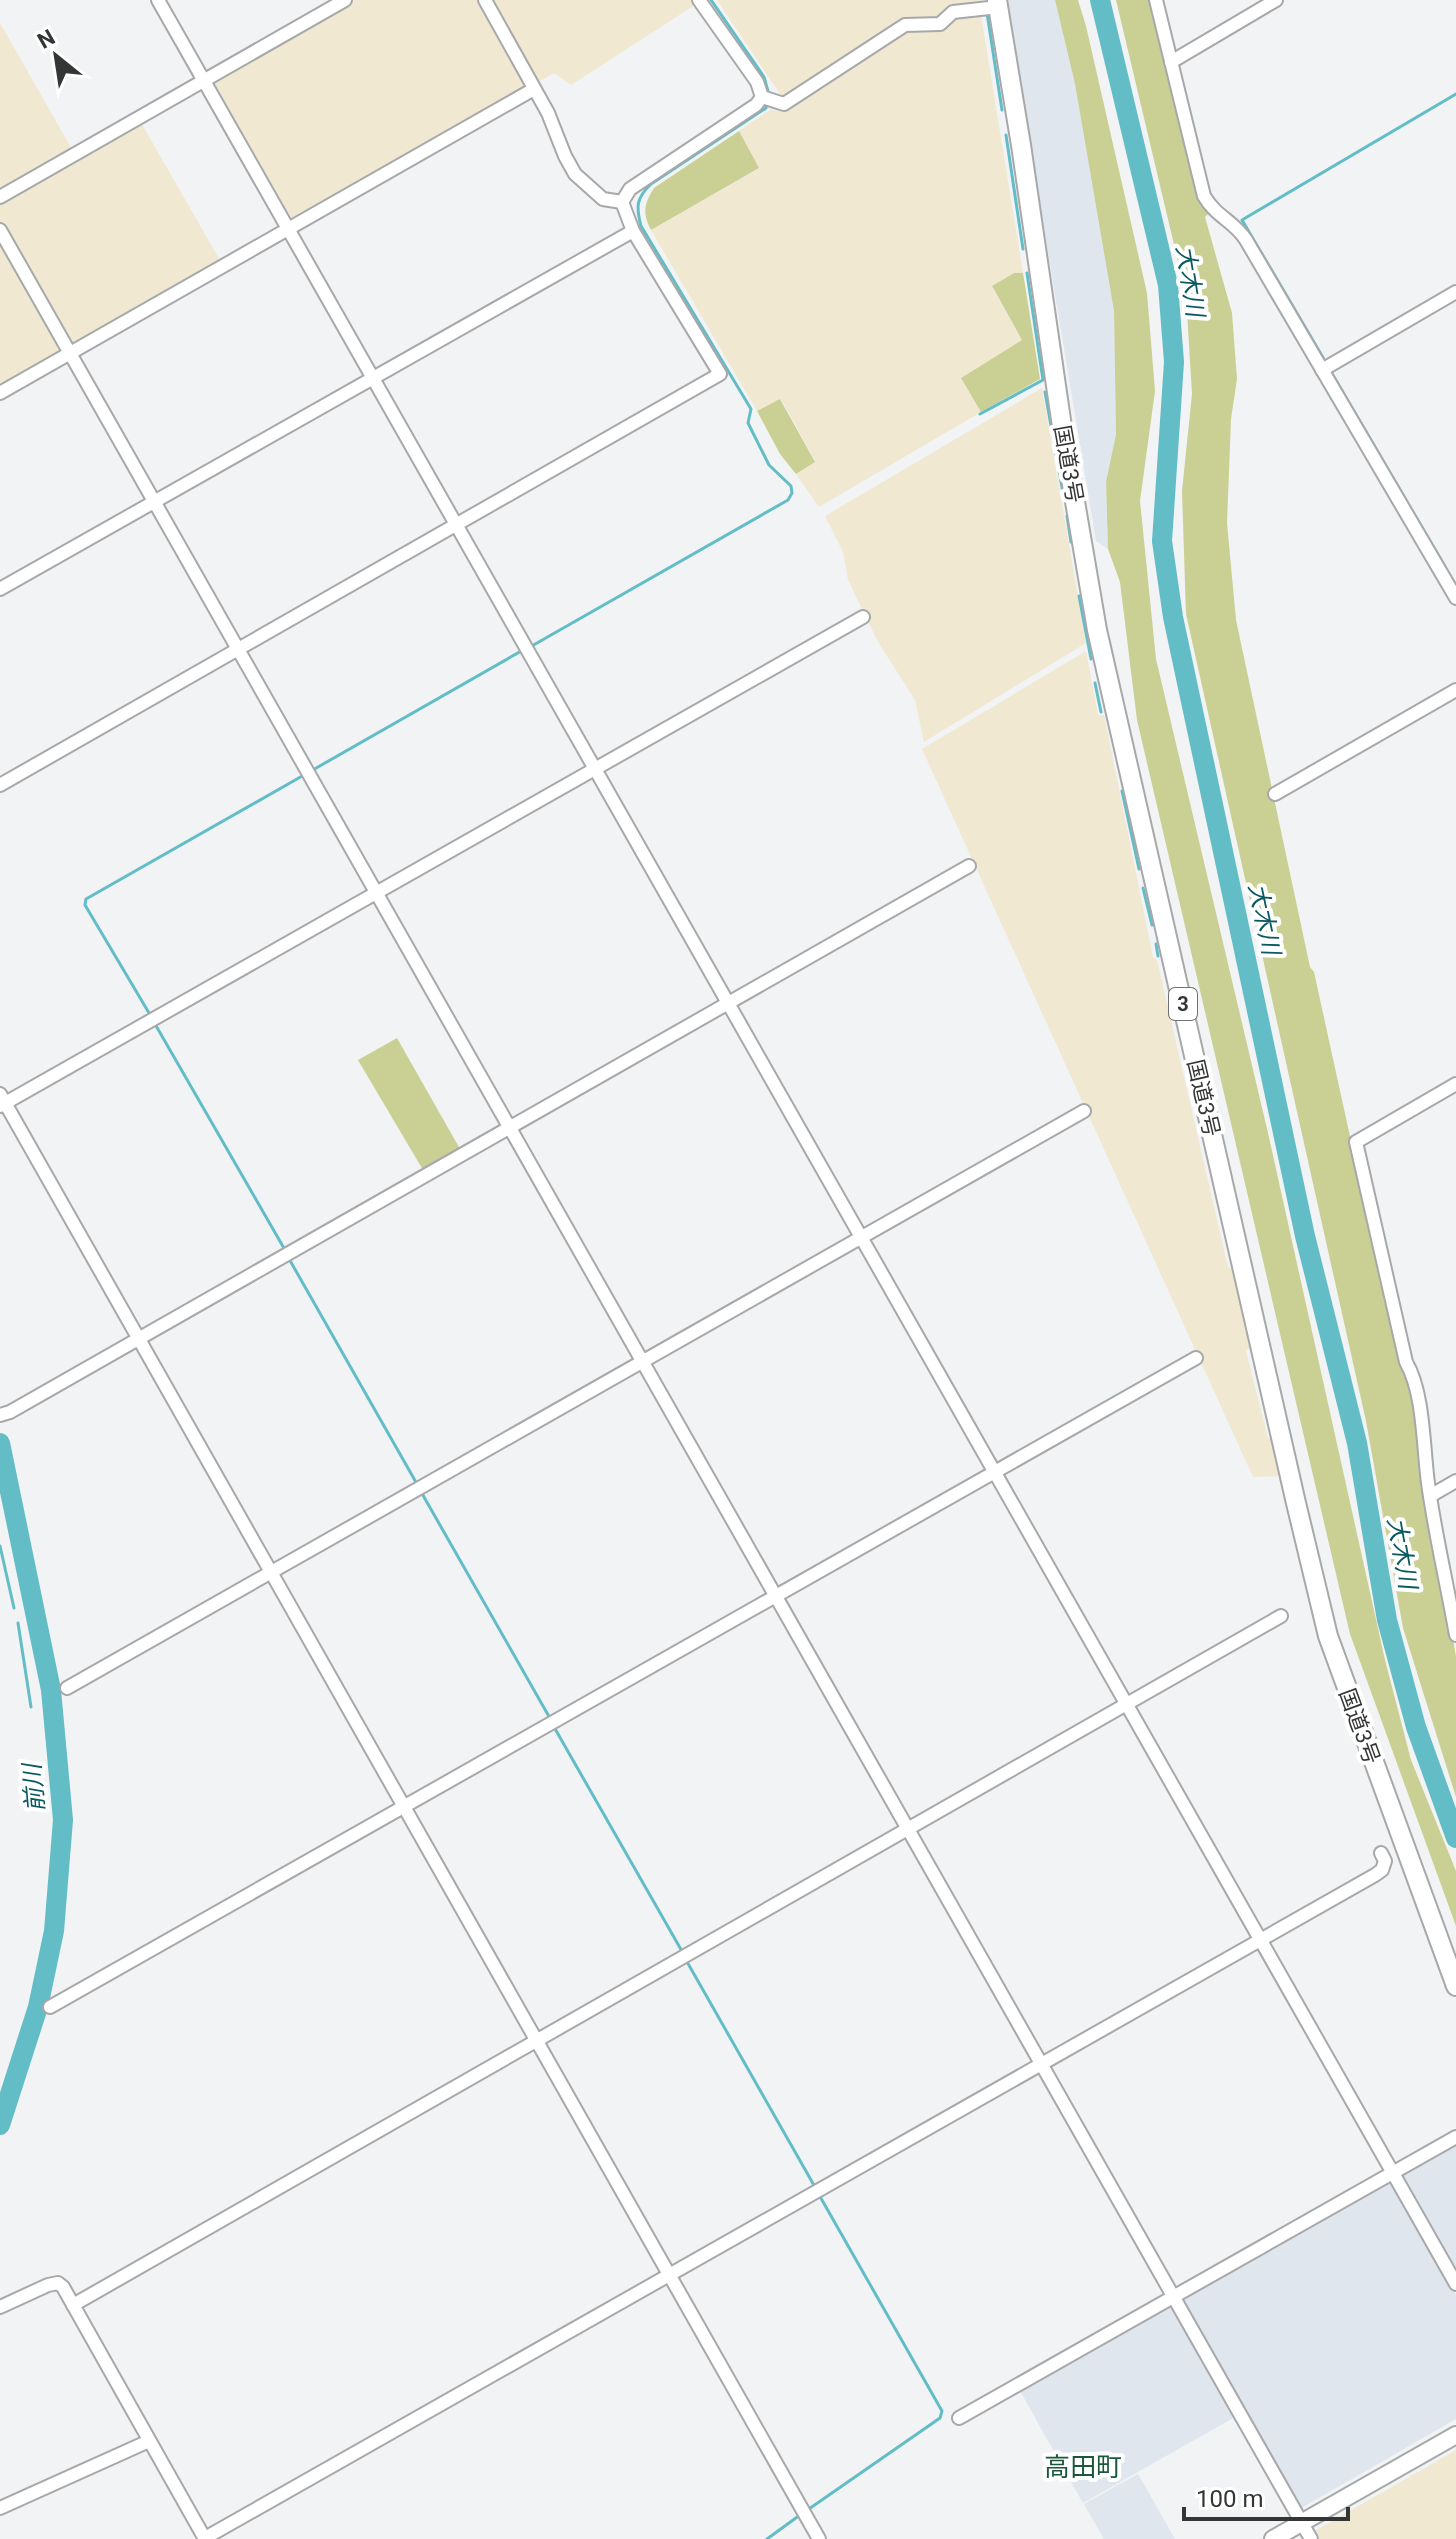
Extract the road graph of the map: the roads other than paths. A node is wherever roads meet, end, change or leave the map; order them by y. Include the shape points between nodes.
1 (158, 0) edge
2 (345, 0) edge
3 (485, 0) edge
4 (699, 0) edge
5 (1156, 0) edge
6 (1276, 0) edge
7 (997, 3) edge
8 (1171, 62) junction
9 (203, 80) junction
10 (534, 89) junction
11 (768, 100) junction
12 (0, 197) edge
13 (622, 202) junction
14 (289, 228) junction
15 (0, 230) edge
16 (633, 231) junction
17 (1456, 292) edge
18 (70, 353) junction
19 (1322, 370) junction
20 (374, 377) junction
21 (0, 393) edge
22 (154, 501) junction
23 (457, 525) junction
24 (0, 589) edge
25 (1456, 598) edge
26 (863, 617) dead end
27 (239, 650) junction
28 (1456, 690) edge
29 (596, 769) junction
30 (0, 785) edge
31 (1275, 794) dead end
32 (969, 866) dead end
33 (376, 892) junction
34 (729, 1003) junction
35 (1456, 1084) edge
36 (2, 1101) edge
37 (1084, 1111) dead end
38 (507, 1127) junction
39 (861, 1237) junction
40 (137, 1338) junction
41 (1196, 1358) dead end
42 (642, 1361) junction
43 (5, 1413) edge
44 (994, 1471) junction
45 (1456, 1481) edge
46 (1430, 1496) junction
47 (271, 1572) junction
48 (774, 1596) junction
49 (1281, 1616) dead end
50 (1456, 1635) edge
51 (67, 1688) dead end
52 (1127, 1704) junction
53 (404, 1807) junction
54 (906, 1830) junction
55 (1381, 1853) dead end
56 (1261, 1939) junction
57 (1456, 1986) edge
58 (50, 2007) dead end
59 (536, 2041) junction
60 (1040, 2066) junction
61 (1456, 2137) edge
62 (1393, 2173) junction
63 (669, 2274) junction
64 (1456, 2284) edge
65 (1172, 2297) junction
66 (73, 2305) junction
67 (0, 2307) edge
68 (959, 2418) dead end
69 (1456, 2435) edge
70 (149, 2441) junction
71 (0, 2508) edge
72 (1302, 2523) junction
73 (205, 2538) edge
74 (819, 2539) edge
75 (1273, 2539) edge
76 (1311, 2539) edge

1 - 9 street
2 - 9 street
3 - 10 street
4 - 11 street
5 - 8 street
6 - 8 street
7 - 11 street via 953,12 940,24 905,25 784,104
7 - 57 highway, 国道3号 / 3 via 1097,630 1302,1530 1328,1636
8 - 19 street via 1204,196 1240,231
9 - 12 street
9 - 14 street
10 - 13 street via 575,174 603,199
10 - 14 street
11 - 13 street via 630,189
13 - 16 street
14 - 18 street
14 - 20 street
15 - 18 street
16 - 20 street
16 - 23 street via 720,374
17 - 19 street
18 - 21 street
18 - 22 street
19 - 25 street
20 - 22 street
20 - 23 street
22 - 24 street
22 - 27 street
23 - 27 street
23 - 29 street
26 - 29 street
27 - 30 street
27 - 33 street
28 - 31 street
29 - 33 street
29 - 34 street
32 - 34 street
33 - 36 street
33 - 38 street
34 - 38 street
34 - 39 street
35 - 46 street via 1356,1142 1422,1417
36 - 40 street
37 - 39 street
38 - 40 street
38 - 42 street
39 - 42 street
39 - 44 street
40 - 43 street
40 - 47 street
41 - 44 street
42 - 47 street
42 - 48 street
44 - 48 street
44 - 52 street
45 - 46 street
46 - 50 street
47 - 51 street
47 - 53 street
48 - 53 street
48 - 54 street
49 - 52 street
52 - 54 street
52 - 56 street
53 - 58 street
53 - 59 street
54 - 59 street
54 - 60 street
55 - 56 street via 1382,1870
56 - 60 street
56 - 62 street
59 - 63 street
59 - 66 street
60 - 63 street
60 - 65 street
61 - 62 street
62 - 64 street
62 - 65 street
63 - 73 street
63 - 74 street
65 - 68 street
65 - 72 street
66 - 67 street via 58,2283
66 - 70 street
69 - 72 main road
70 - 71 street
70 - 73 street
72 - 75 main road
72 - 76 street

